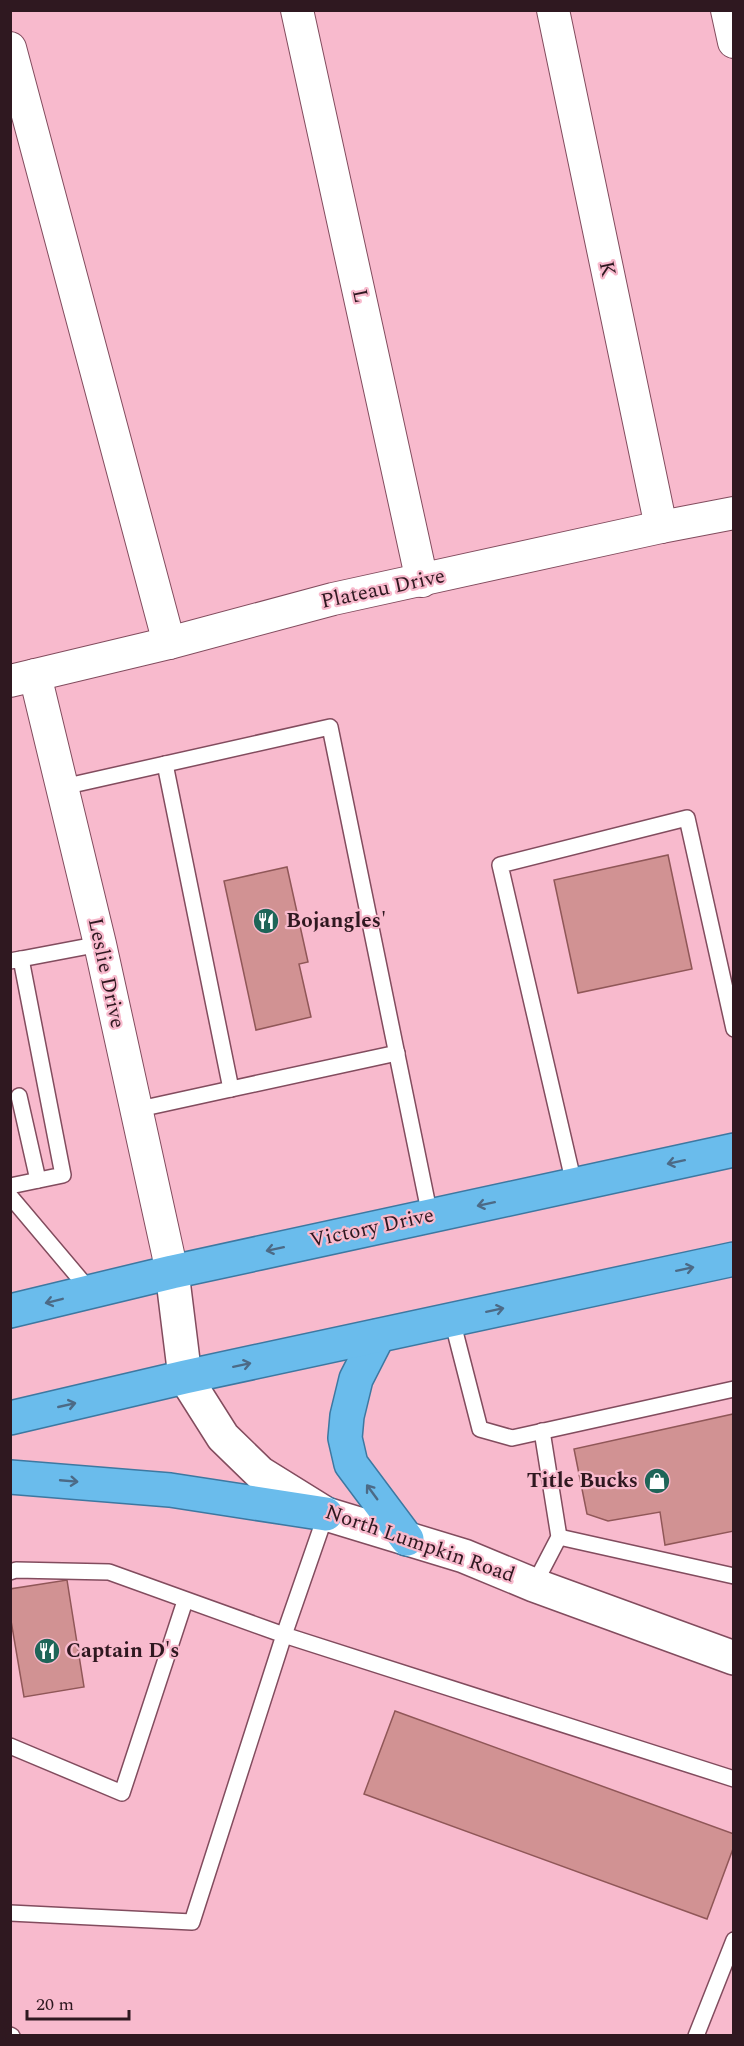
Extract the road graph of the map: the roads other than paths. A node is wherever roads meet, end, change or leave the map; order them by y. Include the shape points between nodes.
1 (297, 10) edge
2 (553, 10) edge
3 (727, 10) edge
4 (734, 42) edge
5 (10, 48) edge
6 (734, 513) edge
7 (661, 527) junction
8 (422, 581) junction
9 (169, 643) junction
10 (23, 678) edge
11 (165, 764) junction
12 (63, 788) junction
13 (100, 944) junction
14 (16, 960) edge
15 (734, 1029) edge
16 (397, 1053) junction
17 (231, 1089) junction
18 (18, 1096) dead end
19 (135, 1110) junction
20 (734, 1150) edge
21 (39, 1180) junction
22 (574, 1184) junction
23 (10, 1186) edge
24 (10, 1196) edge
25 (430, 1216) junction
26 (734, 1259) edge
27 (172, 1272) junction
28 (91, 1292) junction
29 (10, 1311) edge
30 (452, 1320) junction
31 (378, 1336) junction
32 (185, 1377) junction
33 (734, 1389) edge
34 (10, 1418) edge
35 (542, 1431) junction
36 (10, 1477) edge
37 (326, 1514) junction
38 (559, 1537) junction
39 (406, 1539) junction
40 (10, 1572) edge
41 (734, 1576) edge
42 (534, 1585) junction
43 (185, 1601) junction
44 (284, 1635) junction
45 (734, 1658) edge
46 (10, 1746) edge
47 (734, 1779) edge
48 (10, 1913) edge
49 (734, 1940) edge
50 (696, 2036) edge

1 - 8 street, L
2 - 7 street, K
3 - 4 street
5 - 9 street
6 - 7 street, Plateau Drive
7 - 8 street, Plateau Drive
8 - 9 street, Plateau Drive via 333,599
9 - 10 street, Plateau Drive
10 - 12 street, Leslie Drive
11 - 12 lane
11 - 16 lane via 330,727
11 - 17 lane
12 - 13 street, Leslie Drive
13 - 14 lane
13 - 19 street, Leslie Drive
14 - 21 lane via 63,1175
15 - 22 lane via 687,818 500,865
16 - 17 lane
16 - 25 lane
17 - 19 lane
18 - 21 lane
19 - 27 street, Leslie Drive
20 -> 22 highway, Victory Drive
21 - 23 lane
22 -> 25 highway, Victory Drive
24 - 28 lane
25 -> 27 highway, Victory Drive
30 -> 26 highway
27 - 28 highway, Victory Drive
27 - 32 street, North Lumpkin Road
28 -> 29 highway, Victory Drive
30 - 31 highway
30 - 35 lane via 480,1429 513,1438
32 -> 31 highway
39 -> 31 highway via 351,1464 345,1438 356,1379
34 -> 32 highway
32 - 37 street, North Lumpkin Road via 223,1437 260,1473
33 - 35 lane
35 - 38 lane
36 -> 37 highway via 170,1490
37 - 39 street, North Lumpkin Road
37 - 44 lane
38 - 41 lane
38 - 42 lane
39 - 42 street, North Lumpkin Road via 464,1556
40 - 43 lane via 108,1572
42 - 45 street, North Lumpkin Road
43 - 44 lane
43 - 46 lane via 122,1793
44 - 47 lane
44 - 48 lane via 192,1923
49 - 50 lane

